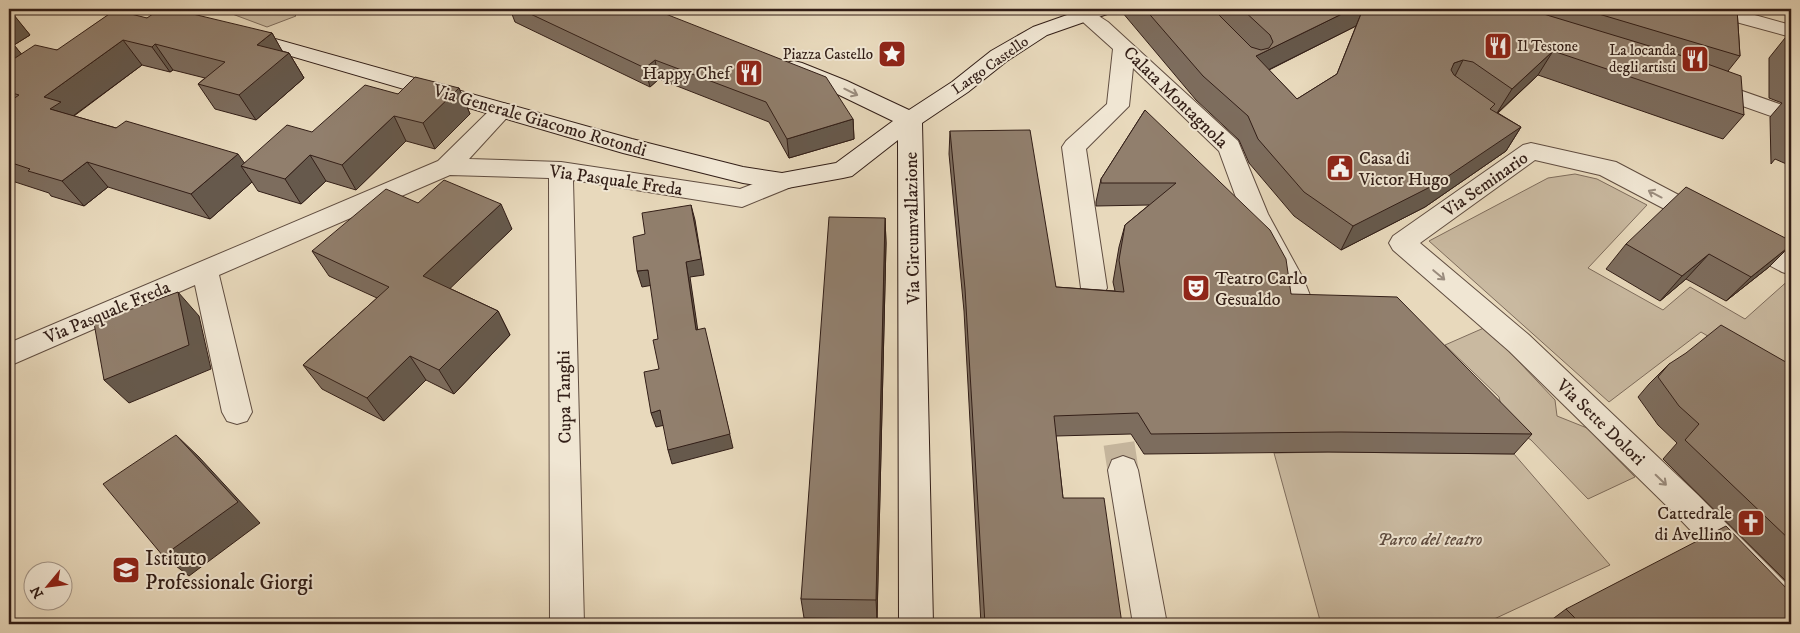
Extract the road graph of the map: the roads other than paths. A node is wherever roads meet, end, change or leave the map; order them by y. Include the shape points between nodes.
1 (132, 9) edge
2 (1710, 9) edge
3 (1093, 12) edge
4 (219, 30) edge
5 (1791, 31) edge
6 (78, 44) edge
7 (1124, 48) junction
8 (774, 60) edge
9 (1688, 78) edge
10 (503, 110) junction
11 (1791, 116) edge
12 (910, 120) junction
13 (447, 167) junction
14 (561, 170) junction
15 (782, 181) junction
16 (1402, 243) joint
17 (1791, 265) edge
18 (205, 270) junction
19 (1094, 288) edge
20 (1299, 303) edge
21 (9, 355) edge
22 (237, 412) dead end
23 (1123, 470) tunnel mouth
24 (1791, 611) edge
25 (566, 624) edge
26 (916, 624) edge
27 (1150, 624) edge

1 - 6 street
2 - 5 street
3 - 7 street, Calata Montagnola via 1101,26
3 - 12 street, Largo Castello via 1040,31 998,56 960,87
4 - 10 street, Via Generale Giacomo Rotondi
7 - 19 street via 1118,106 1074,147
7 - 20 street, Calata Montagnola via 1230,148 1255,214 1291,280
8 -> 12 street
9 - 11 street
10 - 13 street, Via Pasquale Freda
10 - 15 street, Via Generale Giacomo Rotondi via 743,175
12 - 15 street, Via Generale Giacomo Rotondi via 843,170
12 - 26 street, Via Circumvallazione
13 - 14 street, Via Pasquale Freda
13 - 18 street, Via Pasquale Freda
14 - 15 street, Via Pasquale Freda via 742,198
14 - 25 street, Cupa Tanghi
17 -> 16 street, Via Seminario via 1607,168 1523,145
16 -> 24 street, Via Sette Dolori via 1519,343 1687,505
18 - 21 street, Via Pasquale Freda
18 - 22 street
23 - 27 street

